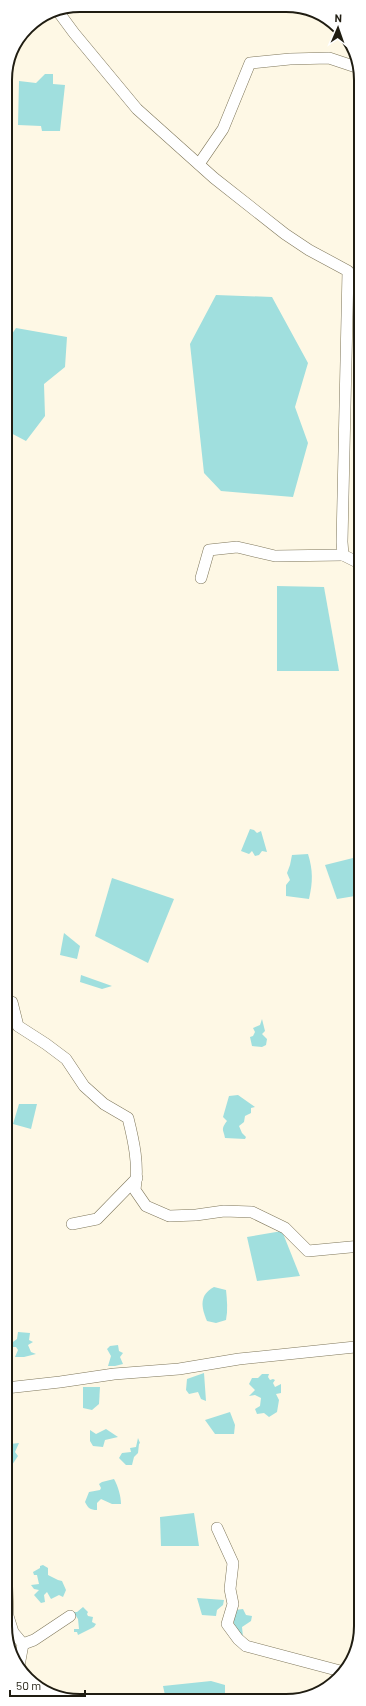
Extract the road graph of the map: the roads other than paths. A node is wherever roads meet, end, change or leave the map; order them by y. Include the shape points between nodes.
1 (61, 15) edge
2 (352, 66) edge
3 (199, 164) junction
4 (343, 555) junction
5 (354, 561) edge
6 (201, 578) dead end
7 (12, 1002) edge
8 (137, 1178) junction
9 (72, 1224) dead end
10 (354, 1247) edge
11 (354, 1347) edge
12 (12, 1387) edge
13 (216, 1528) dead end
14 (70, 1616) dead end
15 (12, 1630) edge
16 (22, 1644) junction
17 (21, 1658) edge
18 (338, 1670) edge

1 - 3 street via 137,109
2 - 3 street via 328,58 250,63 223,129
3 - 4 street via 285,234 308,250 348,271
4 - 5 street
4 - 6 street via 275,556 237,547 209,550
7 - 8 street via 18,1026 66,1059 84,1086 104,1104 128,1118 136,1150
8 - 9 street via 97,1218
8 - 10 street via 136,1190 146,1206 169,1216 196,1216 224,1211 252,1212 285,1228 308,1251
11 - 12 street
13 - 18 street via 233,1563 230,1589 233,1604 227,1624 238,1639 246,1646
14 - 16 street via 34,1640
15 - 16 street
16 - 17 street

